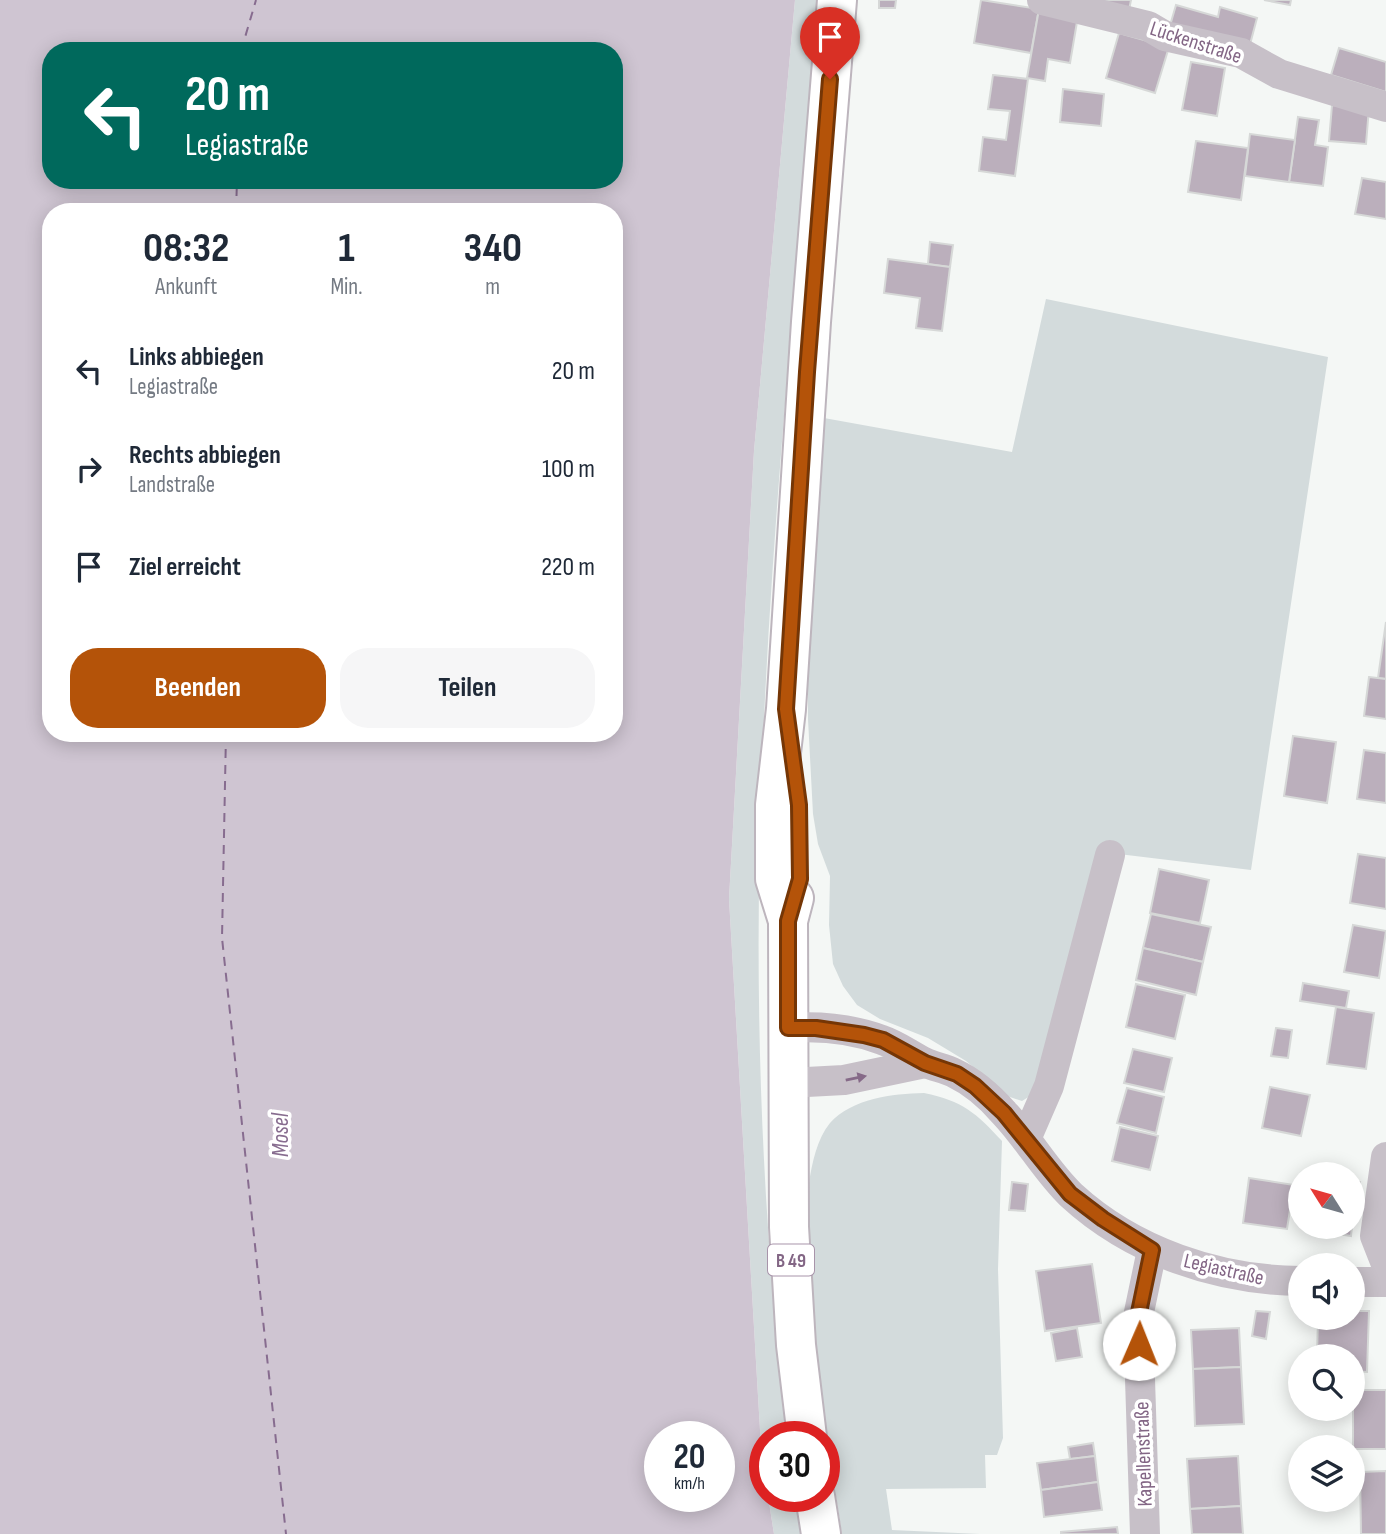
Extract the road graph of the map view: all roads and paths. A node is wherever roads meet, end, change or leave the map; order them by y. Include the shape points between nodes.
1 (836, 0) edge
2 (1042, 0) edge
3 (1386, 107) edge
4 (1110, 855) dead end
5 (788, 1028) junction
6 (925, 1063) junction
7 (788, 1083) junction
8 (1026, 1139) junction
9 (1386, 1157) edge
10 (1152, 1250) junction
11 (1386, 1264) edge
12 (1288, 1281) edge
13 (1365, 1282) edge
14 (1386, 1282) edge
15 (805, 1421) edge
16 (818, 1512) edge
17 (821, 1534) edge
18 (1146, 1534) edge

1 - 5 main road, B 49 via 786,709 799,805 800,879 788,921
2 - 3 street, Lückenstraße via 1241,53 1279,74
4 - 8 street via 1049,1086
5 - 6 street, Legiastraße via 864,1035
5 - 7 main road, B 49
7 -> 6 street via 844,1080
6 - 8 street, Legiastraße via 975,1086
7 - 15 main road, B 49 via 789,1227
8 - 10 street, Legiastraße via 1070,1194
9 - 11 street via 1375,1236
10 - 12 street, Legiastraße via 1204,1268 1264,1281
10 - 18 street, Kapellenstraße via 1138,1317
13 - 14 street
16 - 17 main road

